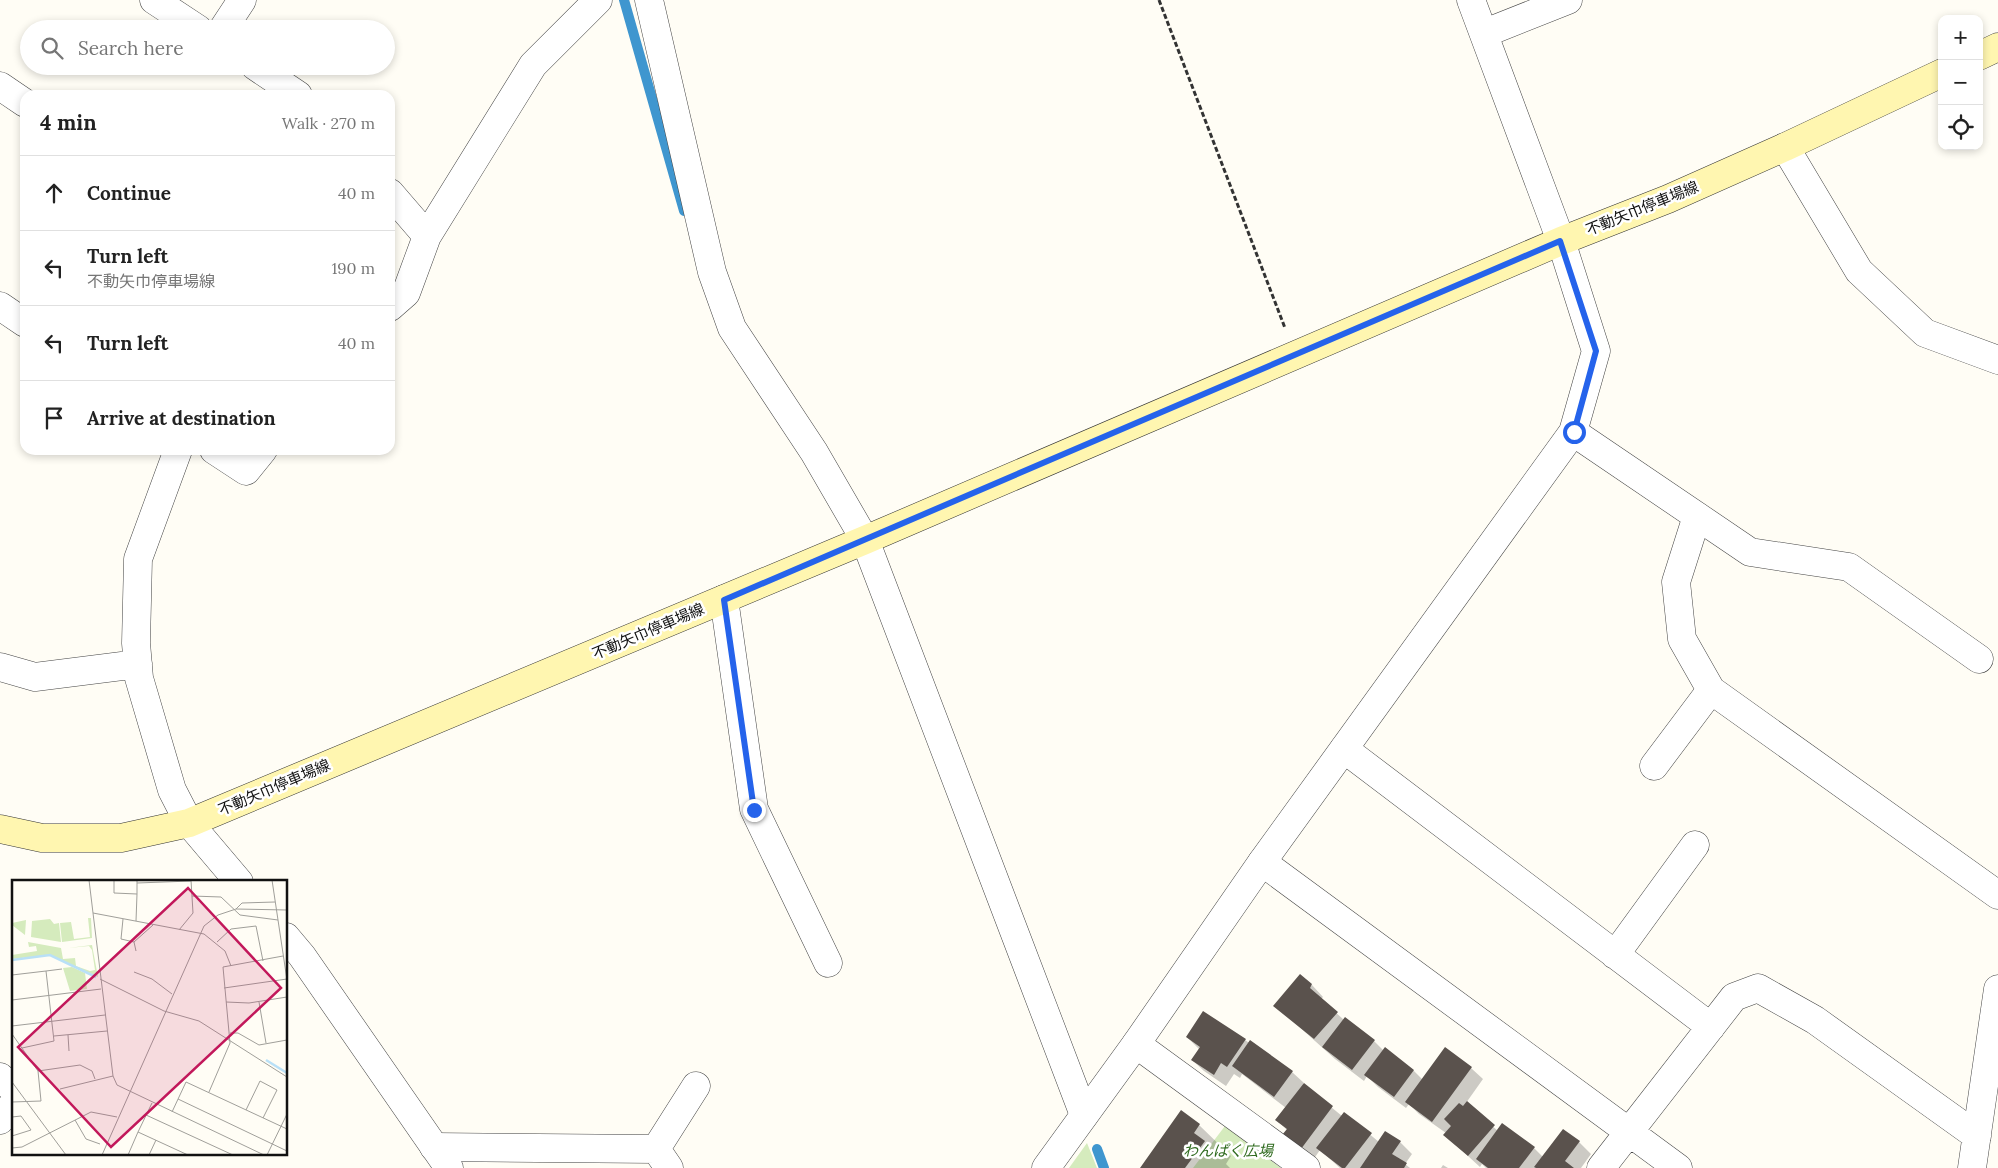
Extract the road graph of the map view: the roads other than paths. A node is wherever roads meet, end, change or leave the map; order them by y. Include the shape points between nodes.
1 (154, 0) edge
2 (242, 0) edge
3 (649, 0) edge
4 (1471, 0) edge
5 (1568, 0) edge
6 (584, 4) edge
7 (184, 20) edge
8 (229, 20) edge
9 (1485, 33) junction
10 (1998, 47) edge
11 (1983, 54) edge
12 (268, 75) edge
13 (1938, 75) edge
14 (0, 86) edge
15 (291, 90) edge
16 (20, 100) edge
17 (1785, 147) junction
18 (395, 198) edge
19 (427, 236) junction
20 (1560, 241) junction
21 (395, 303) edge
22 (0, 306) edge
23 (20, 320) edge
24 (1998, 360) edge
25 (1574, 432) junction
26 (176, 455) edge
27 (222, 455) edge
28 (259, 455) edge
29 (1697, 516) junction
30 (865, 540) junction
31 (724, 600) junction
32 (1979, 659) dead end
33 (138, 664) junction
34 (0, 667) edge
35 (1711, 690) junction
36 (1344, 749) junction
37 (1654, 766) dead end
38 (189, 823) junction
39 (0, 829) edge
40 (1695, 845) dead end
41 (1262, 862) junction
42 (237, 880) edge
43 (1998, 894) edge
44 (292, 953) edge
45 (1616, 954) junction
46 (828, 963) dead end
47 (1998, 989) edge
48 (1711, 1027) junction
49 (1136, 1044) junction
50 (0, 1077) edge
51 (696, 1086) dead end
52 (12, 1088) edge
53 (12, 1105) edge
54 (1084, 1115) junction
55 (0, 1120) edge
56 (1628, 1131) junction
57 (1977, 1136) junction
58 (442, 1157) edge
59 (662, 1158) edge
60 (1046, 1168) edge
61 (1306, 1168) edge
62 (1601, 1168) edge
63 (1678, 1168) edge
64 (1972, 1168) edge

1 - 7 street
2 - 8 street
3 - 30 street via 712,272 732,328 814,452
4 - 9 street
5 - 9 street
6 - 19 street via 533,65
9 - 20 street
10 - 11 main road
12 - 15 street
13 - 17 main road, 不動矢巾停車場線
14 - 16 street
17 - 20 main road, 不動矢巾停車場線 via 1668,199
17 - 24 street via 1859,271 1926,333
18 - 19 street
19 - 21 street via 406,293
20 - 25 street via 1596,351
20 - 30 main road, 不動矢巾停車場線
22 - 23 street
25 - 29 street
25 - 36 street
26 - 33 street via 138,559
27 - 28 street via 246,471
29 - 32 street via 1750,552 1849,566
29 - 35 street via 1676,582 1682,639
30 - 31 main road, 不動矢巾停車場線
30 - 54 street
31 - 38 main road, 不動矢巾停車場線
31 - 46 street via 754,810
33 - 34 street via 35,677
33 - 38 street via 139,678 172,790
35 - 37 street
35 - 43 street
36 - 41 street
36 - 45 street
38 - 39 main road, 不動矢巾停車場線 via 121,838 42,838
38 - 42 street
40 - 45 street
41 - 49 street
41 - 56 street
44 - 58 street
45 - 48 street
47 - 57 street
48 - 56 street
48 - 57 street via 1734,997 1758,988 1815,1020
49 - 54 street
49 - 61 street
50 - 52 street
51 - 59 street
53 - 55 street
54 - 60 street
56 - 62 street
56 - 63 street
57 - 64 street
58 - 59 street

